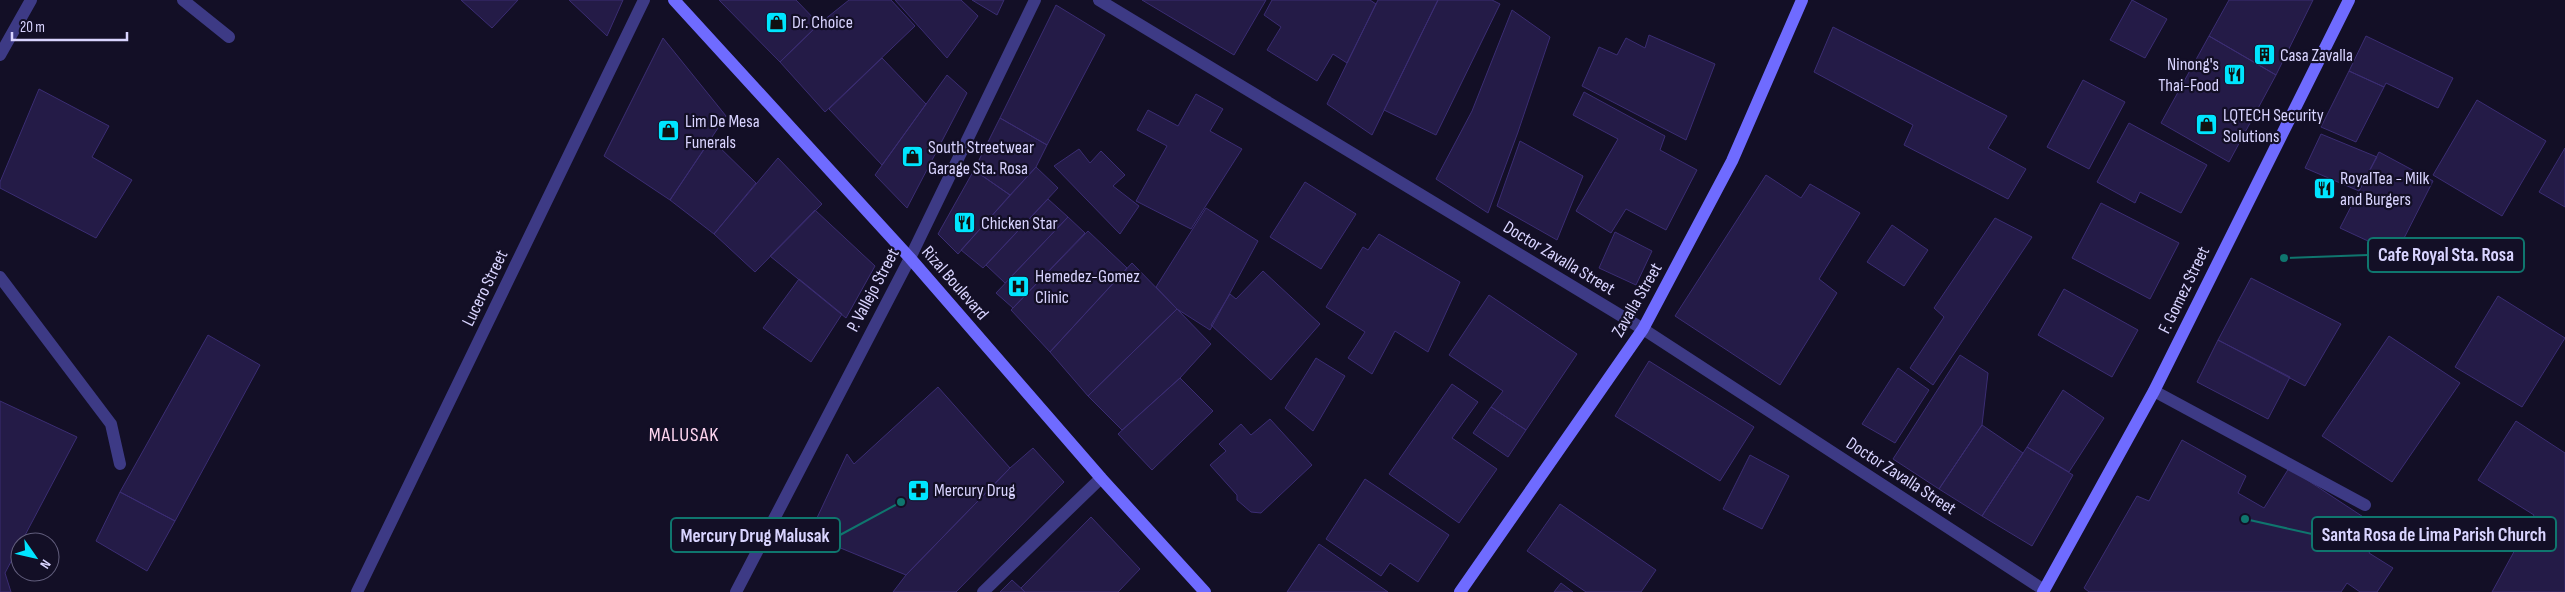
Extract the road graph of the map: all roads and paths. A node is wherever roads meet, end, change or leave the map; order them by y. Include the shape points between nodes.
1 (31, 0) edge
2 (183, 0) edge
3 (644, 0) edge
4 (674, 0) edge
5 (1035, 0) edge
6 (1099, 0) edge
7 (1802, 0) edge
8 (2349, 0) edge
9 (229, 37) dead end
10 (0, 55) edge
11 (910, 258) junction
12 (0, 277) edge
13 (1643, 329) junction
14 (2154, 391) junction
15 (120, 464) dead end
16 (1102, 478) junction
17 (2365, 505) dead end
18 (2043, 591) edge
19 (357, 592) edge
20 (736, 592) edge
21 (983, 592) edge
22 (1205, 592) edge
23 (1460, 592) edge

1 - 10 street
2 - 9 street
3 - 19 street, Lucero Street
4 - 11 main road, Rizal Boulevard
5 - 11 street, P. Vallejo Street
6 - 13 street, Doctor Zavalla Street
7 - 13 main road, Zavalla Street via 1732,161
8 - 14 main road, F. Gomez Street
11 - 16 main road, Rizal Boulevard
11 - 20 street, P. Vallejo Street
12 - 15 street via 111,424
13 - 18 street, Doctor Zavalla Street
13 - 23 main road, Zavalla Street
14 - 17 street
14 - 18 main road, F. Gomez Street
16 - 21 street
16 - 22 main road, Rizal Boulevard

